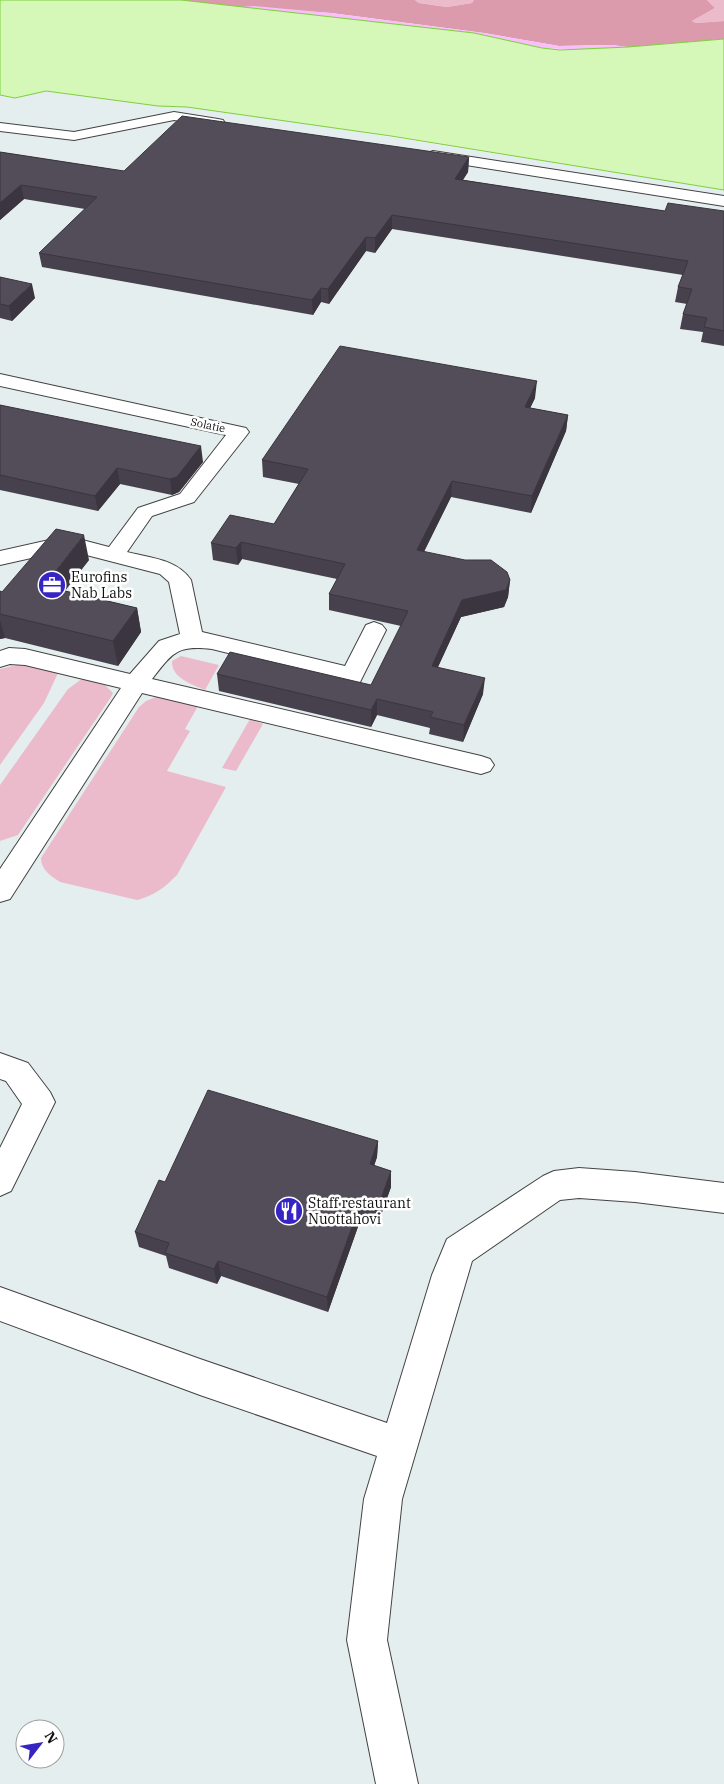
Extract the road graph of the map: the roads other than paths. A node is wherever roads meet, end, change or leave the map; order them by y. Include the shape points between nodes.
1 (232, 125) edge
2 (0, 127) edge
3 (419, 154) edge
4 (724, 202) edge
5 (0, 380) edge
6 (114, 555) junction
7 (0, 558) edge
8 (374, 630) dead end
9 (192, 638) junction
10 (0, 659) edge
11 (137, 682) junction
12 (482, 765) dead end
13 (8, 864) edge
14 (0, 891) edge
15 (0, 1066) edge
16 (0, 1181) edge
17 (724, 1198) edge
18 (0, 1304) edge
19 (399, 1445) junction
20 (397, 1784) edge

1 - 2 lane via 174,116 74,136
3 - 4 lane
5 - 6 lane, Solatie via 240,432 187,498 145,512
6 - 7 lane via 67,543
6 - 9 lane via 168,569 180,580
8 - 9 lane via 352,676
9 - 11 lane via 174,642 161,652
10 - 11 lane via 25,657
11 - 12 lane
11 - 13 lane
13 - 14 lane
15 - 16 lane via 17,1072 39,1102
17 - 19 lane via 579,1183 554,1186 459,1250
18 - 19 lane
19 - 20 lane via 383,1499 367,1640

